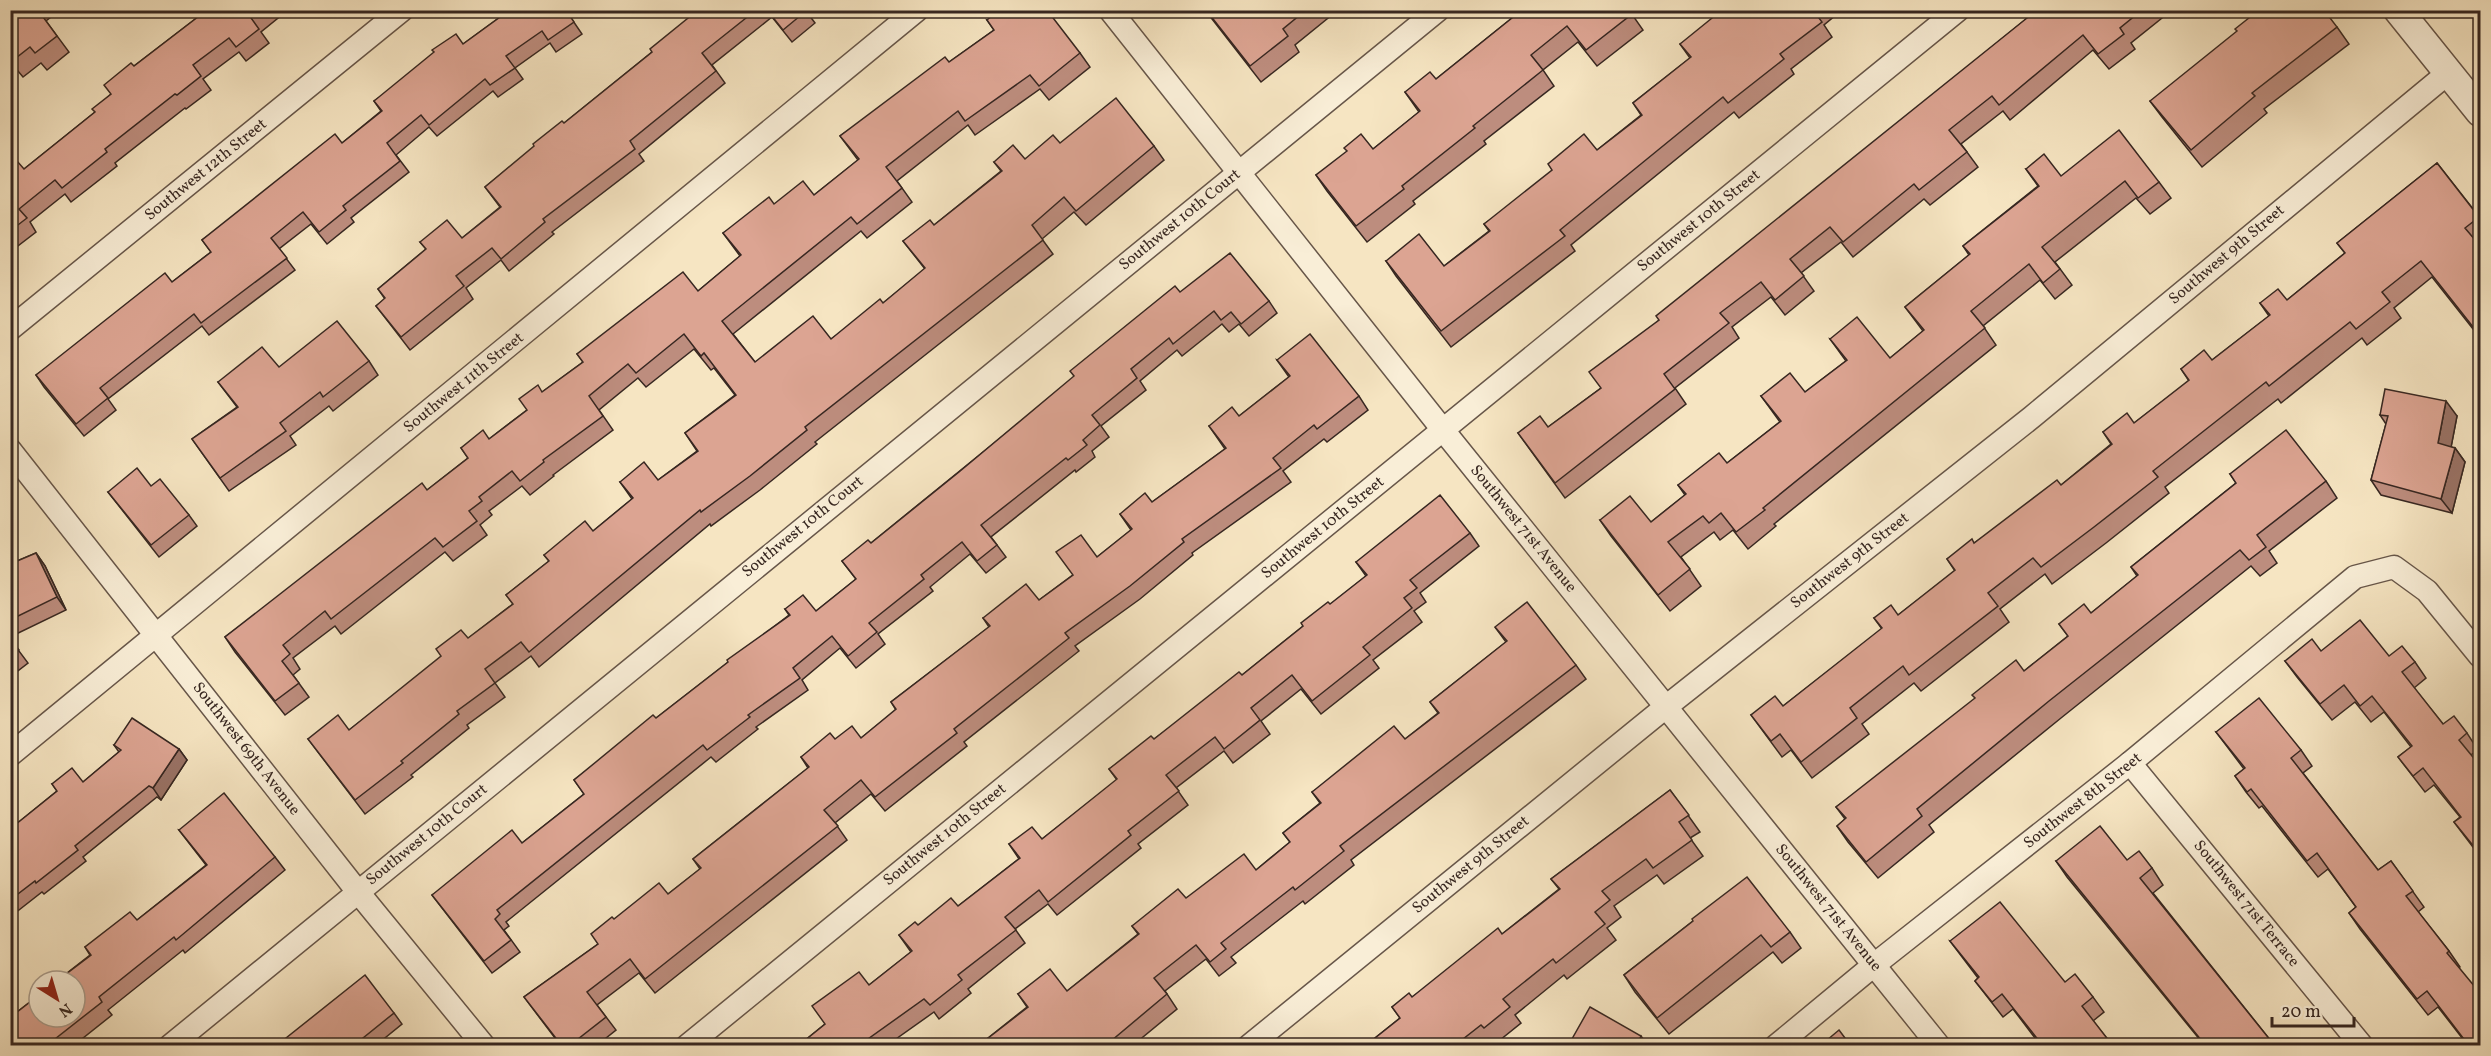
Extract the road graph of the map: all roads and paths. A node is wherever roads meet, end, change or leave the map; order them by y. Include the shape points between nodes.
1 (402, 10) edge
2 (917, 10) edge
3 (1110, 10) edge
4 (1438, 10) edge
5 (1958, 10) edge
6 (2398, 10) edge
7 (2448, 73) junction
8 (2481, 112) edge
9 (1238, 172) junction
10 (10, 329) edge
11 (1443, 430) junction
12 (10, 450) edge
13 (158, 636) junction
14 (2481, 656) edge
15 (1667, 706) junction
16 (10, 755) edge
17 (2130, 763) junction
18 (358, 892) junction
19 (1874, 965) junction
20 (170, 1046) edge
21 (484, 1046) edge
22 (687, 1046) edge
23 (1249, 1046) edge
24 (1776, 1046) edge
25 (1940, 1046) edge
26 (2362, 1046) edge

1 - 10 street, Southwest 12th Street
2 - 13 street, Southwest 11th Street
3 - 9 street, Southwest 71st Avenue
4 - 9 street, Southwest 10th Court
5 - 11 street, Southwest 10th Street
6 - 7 street
7 - 8 street
7 - 15 street, Southwest 9th Street via 2032,417
9 - 11 street, Southwest 71st Avenue
9 - 18 street, Southwest 10th Court
11 - 15 street, Southwest 71st Avenue
11 - 22 street, Southwest 10th Street
12 - 13 street, Southwest 69th Avenue
13 - 16 street, Southwest 11th Street
13 - 18 street, Southwest 69th Avenue
14 - 17 street, Southwest 8th Street via 2427,591 2394,567 2355,577
15 - 19 street, Southwest 71st Avenue
15 - 23 street, Southwest 9th Street
17 - 19 street, Southwest 8th Street
17 - 26 street, Southwest 71st Terrace
18 - 20 street, Southwest 10th Court
18 - 21 street, Southwest 69th Avenue
19 - 24 street, Southwest 8th Street
19 - 25 street, Southwest 71st Avenue

